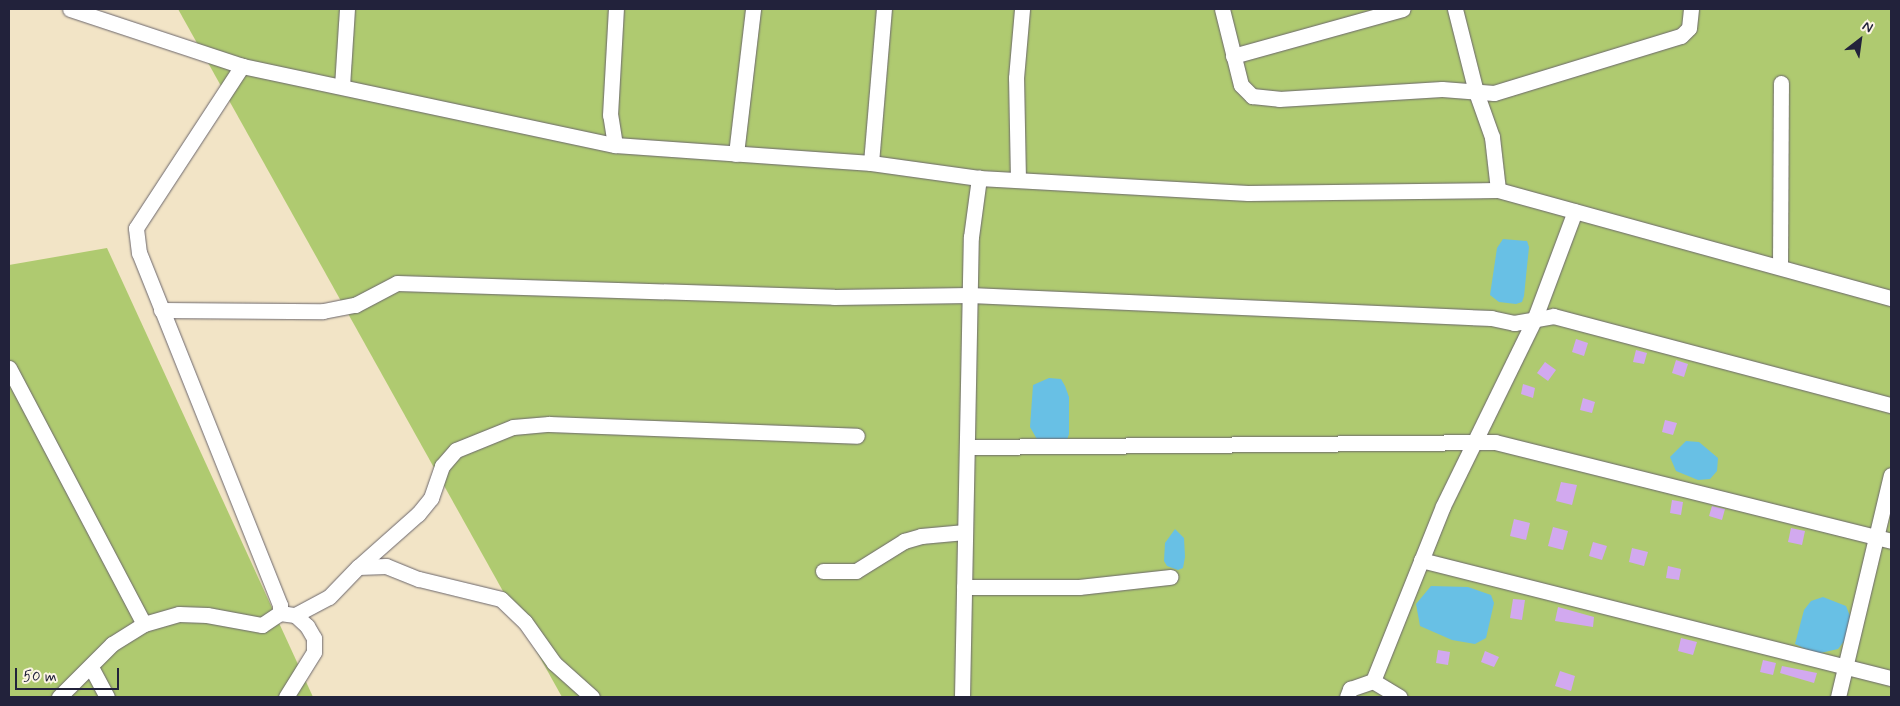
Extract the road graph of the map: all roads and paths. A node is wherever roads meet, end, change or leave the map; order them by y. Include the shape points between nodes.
1 (70, 9) edge
2 (347, 9) edge
3 (616, 9) edge
4 (753, 9) edge
5 (884, 9) edge
6 (1022, 9) edge
7 (1222, 9) edge
8 (1402, 9) edge
9 (1455, 9) edge
10 (1691, 9) edge
11 (92, 12) edge
12 (1233, 56) junction
13 (242, 66) junction
14 (1781, 83) dead end
15 (342, 86) junction
16 (1476, 92) junction
17 (615, 145) junction
18 (736, 154) junction
19 (871, 163) junction
20 (979, 178) junction
21 (1018, 180) junction
22 (1498, 190) junction
23 (1576, 211) junction
24 (1780, 267) junction
25 (970, 295) junction
26 (1891, 298) edge
27 (161, 310) junction
28 (1534, 320) junction
29 (9, 368) edge
30 (1891, 404) edge
31 (857, 436) dead end
32 (1477, 442) junction
33 (966, 446) junction
34 (1891, 475) edge
35 (965, 532) junction
36 (1884, 539) edge
37 (1421, 560) junction
38 (358, 567) junction
39 (823, 571) dead end
40 (1170, 577) dead end
41 (964, 587) junction
42 (287, 614) junction
43 (144, 624) junction
44 (1845, 666) junction
45 (91, 667) junction
46 (1891, 678) edge
47 (1373, 681) junction
48 (59, 697) edge
49 (107, 697) edge
50 (286, 697) edge
51 (592, 697) edge
52 (962, 697) edge
53 (1347, 697) edge
54 (1400, 697) edge
55 (1838, 697) edge

1 - 11 street
2 - 15 street
3 - 17 street via 610,115
4 - 18 street
5 - 19 street
6 - 21 street via 1016,78
7 - 12 street
8 - 12 street
9 - 16 street
10 - 16 street via 1689,28 1681,36 1494,92
11 - 13 street
12 - 16 street via 1241,85 1252,96 1279,99 1442,89
13 - 15 street
13 - 27 street via 136,228 138,253
14 - 24 street
15 - 17 street
16 - 22 street via 1492,137
17 - 18 street
18 - 19 street
19 - 20 street
20 - 21 street
20 - 25 street via 971,237
21 - 22 street via 1248,193
22 - 23 street
23 - 24 street
23 - 28 street
24 - 26 street
25 - 27 street via 834,297 397,284 355,305 322,311
25 - 28 street via 1492,318 1514,323
25 - 33 street
27 - 42 street via 280,605
28 - 30 street via 1553,316 1564,318
28 - 32 street
29 - 43 street
31 - 38 street via 549,424 513,427 456,450 442,466 431,498 418,514
32 - 33 street
32 - 36 street via 1495,442
32 - 37 street via 1443,506
33 - 35 street
34 - 36 street
35 - 39 street via 904,541 856,571
35 - 41 street
36 - 44 street
37 - 44 street
37 - 47 street
38 - 42 street via 329,597
38 - 51 street via 386,566 419,579 501,599 525,622 554,663
40 - 41 street via 1079,587
41 - 52 street
42 - 43 street via 262,625 207,614 179,614
42 - 50 street via 314,638 314,652
43 - 45 street via 112,644
44 - 46 street
44 - 55 street
45 - 48 street
45 - 49 street
47 - 53 street via 1350,689
47 - 54 street

